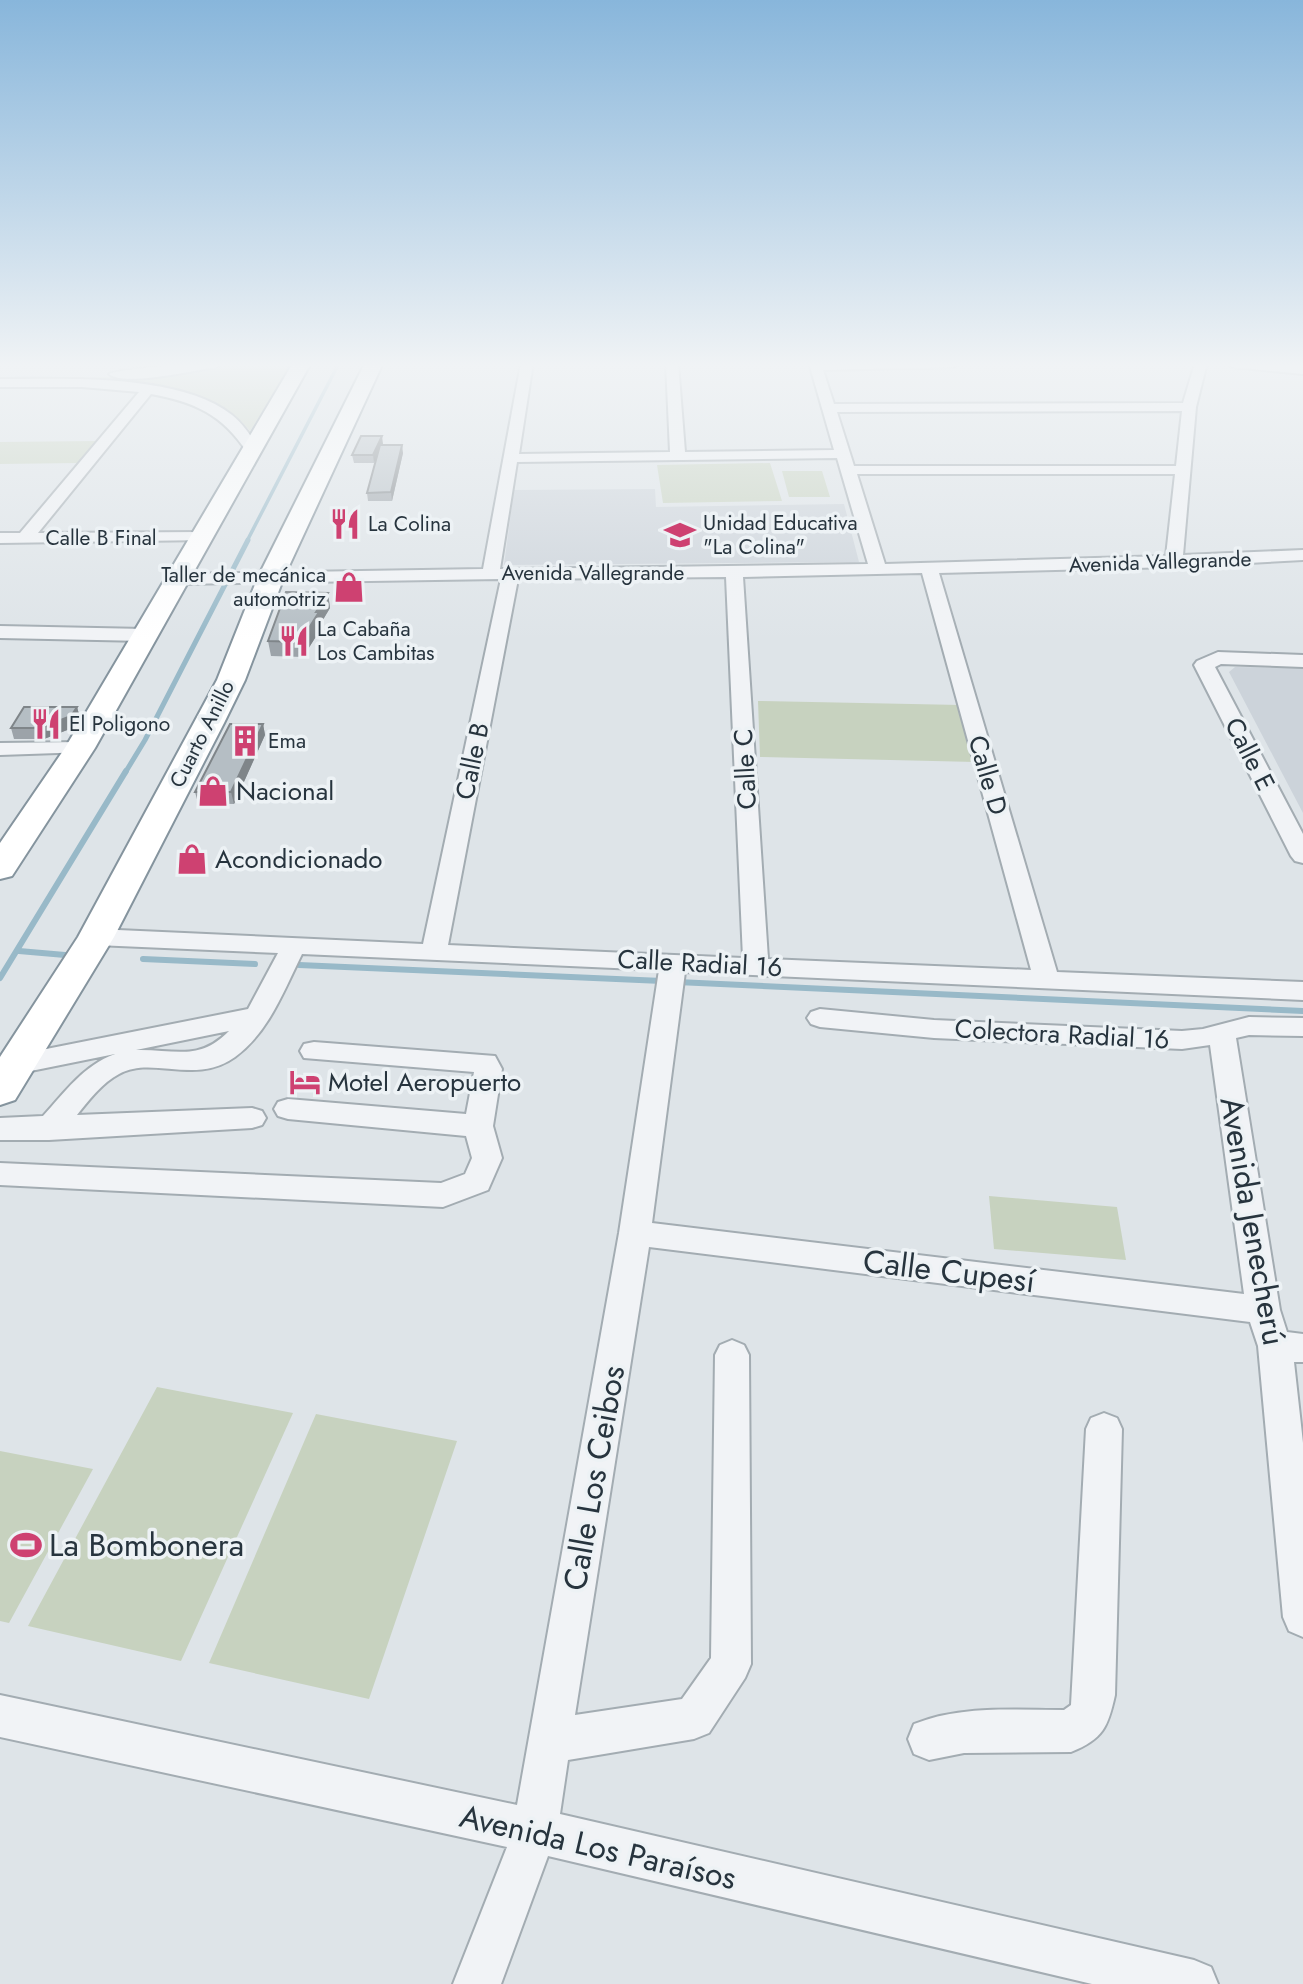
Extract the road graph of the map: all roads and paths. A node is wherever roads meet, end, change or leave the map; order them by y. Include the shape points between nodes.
1 (92, 456) edge
2 (248, 456) edge
3 (329, 456) edge
4 (678, 456) joint
5 (712, 456) edge
6 (844, 456) edge
7 (1184, 456) edge
8 (511, 458) joint
9 (849, 470) junction
10 (1183, 470) junction
11 (201, 537) junction
12 (0, 538) edge
13 (25, 538) junction
14 (1303, 555) edge
15 (1174, 562) junction
16 (879, 570) junction
17 (930, 570) junction
18 (501, 573) junction
19 (734, 573) junction
20 (271, 577) junction
21 (216, 578) joint
22 (242, 578) joint
23 (177, 579) junction
24 (0, 632) edge
25 (145, 635) junction
26 (1303, 661) edge
27 (80, 748) junction
28 (0, 749) edge
29 (1303, 856) edge
30 (0, 869) edge
31 (96, 937) junction
32 (296, 944) junction
33 (433, 950) junction
34 (673, 962) junction
35 (756, 965) junction
36 (1046, 980) junction
37 (1302, 994) edge
38 (258, 1016) junction
39 (820, 1018) dead end
40 (1303, 1027) edge
41 (1222, 1034) junction
42 (314, 1051) dead end
43 (8, 1077) edge
44 (288, 1109) dead end
45 (251, 1118) dead end
46 (478, 1126) junction
47 (0, 1129) edge
48 (49, 1129) junction
49 (0, 1174) edge
50 (635, 1233) junction
51 (1263, 1310) junction
52 (1289, 1347) edge
53 (732, 1355) dead end
54 (1104, 1429) dead end
55 (1303, 1618) edge
56 (0, 1716) edge
57 (929, 1739) dead end
58 (549, 1746) junction
59 (535, 1831) junction
60 (477, 1984) edge
61 (1194, 1984) edge

1 - 13 street
2 - 11 highway
3 - 20 highway, Cuarto Anillo
4 - 5 street
4 - 8 street
6 - 9 street
7 - 10 street
8 - 18 street, Calle B
9 - 10 street
9 - 16 street
10 - 15 street
11 - 13 street, Calle B Final
11 - 23 highway
12 - 13 street, Calle B Final
14 - 15 street, Avenida Vallegrande
15 - 17 street, Avenida Vallegrande
16 - 17 street, Avenida Vallegrande
16 - 19 street, Avenida Vallegrande
17 - 36 street, Calle D
18 - 19 street, Avenida Vallegrande
18 - 20 street, Avenida Vallegrande
18 - 33 street, Calle B
19 - 35 street, Calle C
20 - 22 street, Avenida Vallegrande
20 - 31 highway, Cuarto Anillo via 231,680
21 - 22 street, Avenida Vallegrande
21 - 23 street, Avenida Vallegrande
23 - 25 highway
24 - 25 street
25 - 27 highway
26 - 29 street, Calle E via 1217,658 1204,665
27 - 28 street
27 - 30 highway
31 - 32 street, Calle Radial 16
31 - 43 highway, Cuarto Anillo
32 - 33 street, Calle Radial 16
32 - 38 street
33 - 34 street, Calle Radial 16
34 - 35 street, Calle Radial 16
34 - 50 street, Calle Los Ceibos
35 - 36 street, Calle Radial 16
36 - 37 street, Calle Radial 16
38 - 43 street
38 - 48 street via 221,1054 209,1059 140,1057 109,1067
39 - 41 street, Colectora Radial 16 via 934,1029 1168,1039
40 - 41 street, Colectora Radial 16 via 1249,1026
41 - 51 street, Avenida Jenecherú
42 - 46 street via 485,1063 488,1069
44 - 46 street
45 - 48 street
46 - 49 street via 487,1158 477,1182 443,1195
47 - 48 street
50 - 51 street, Calle Cupesí
50 - 58 street, Calle Los Ceibos
51 - 52 street, Avenida Jenecherú
52 - 55 street, Avenida Jenecherú
53 - 58 street via 731,1664 694,1718 578,1735
54 - 57 street via 1094,1695 1089,1717 1071,1731 964,1732
56 - 59 street, Avenida Los Paraísos
58 - 59 street, Calle Los Ceibos
59 - 60 street, Calle Los Ceibos
59 - 61 street, Avenida Los Paraísos

